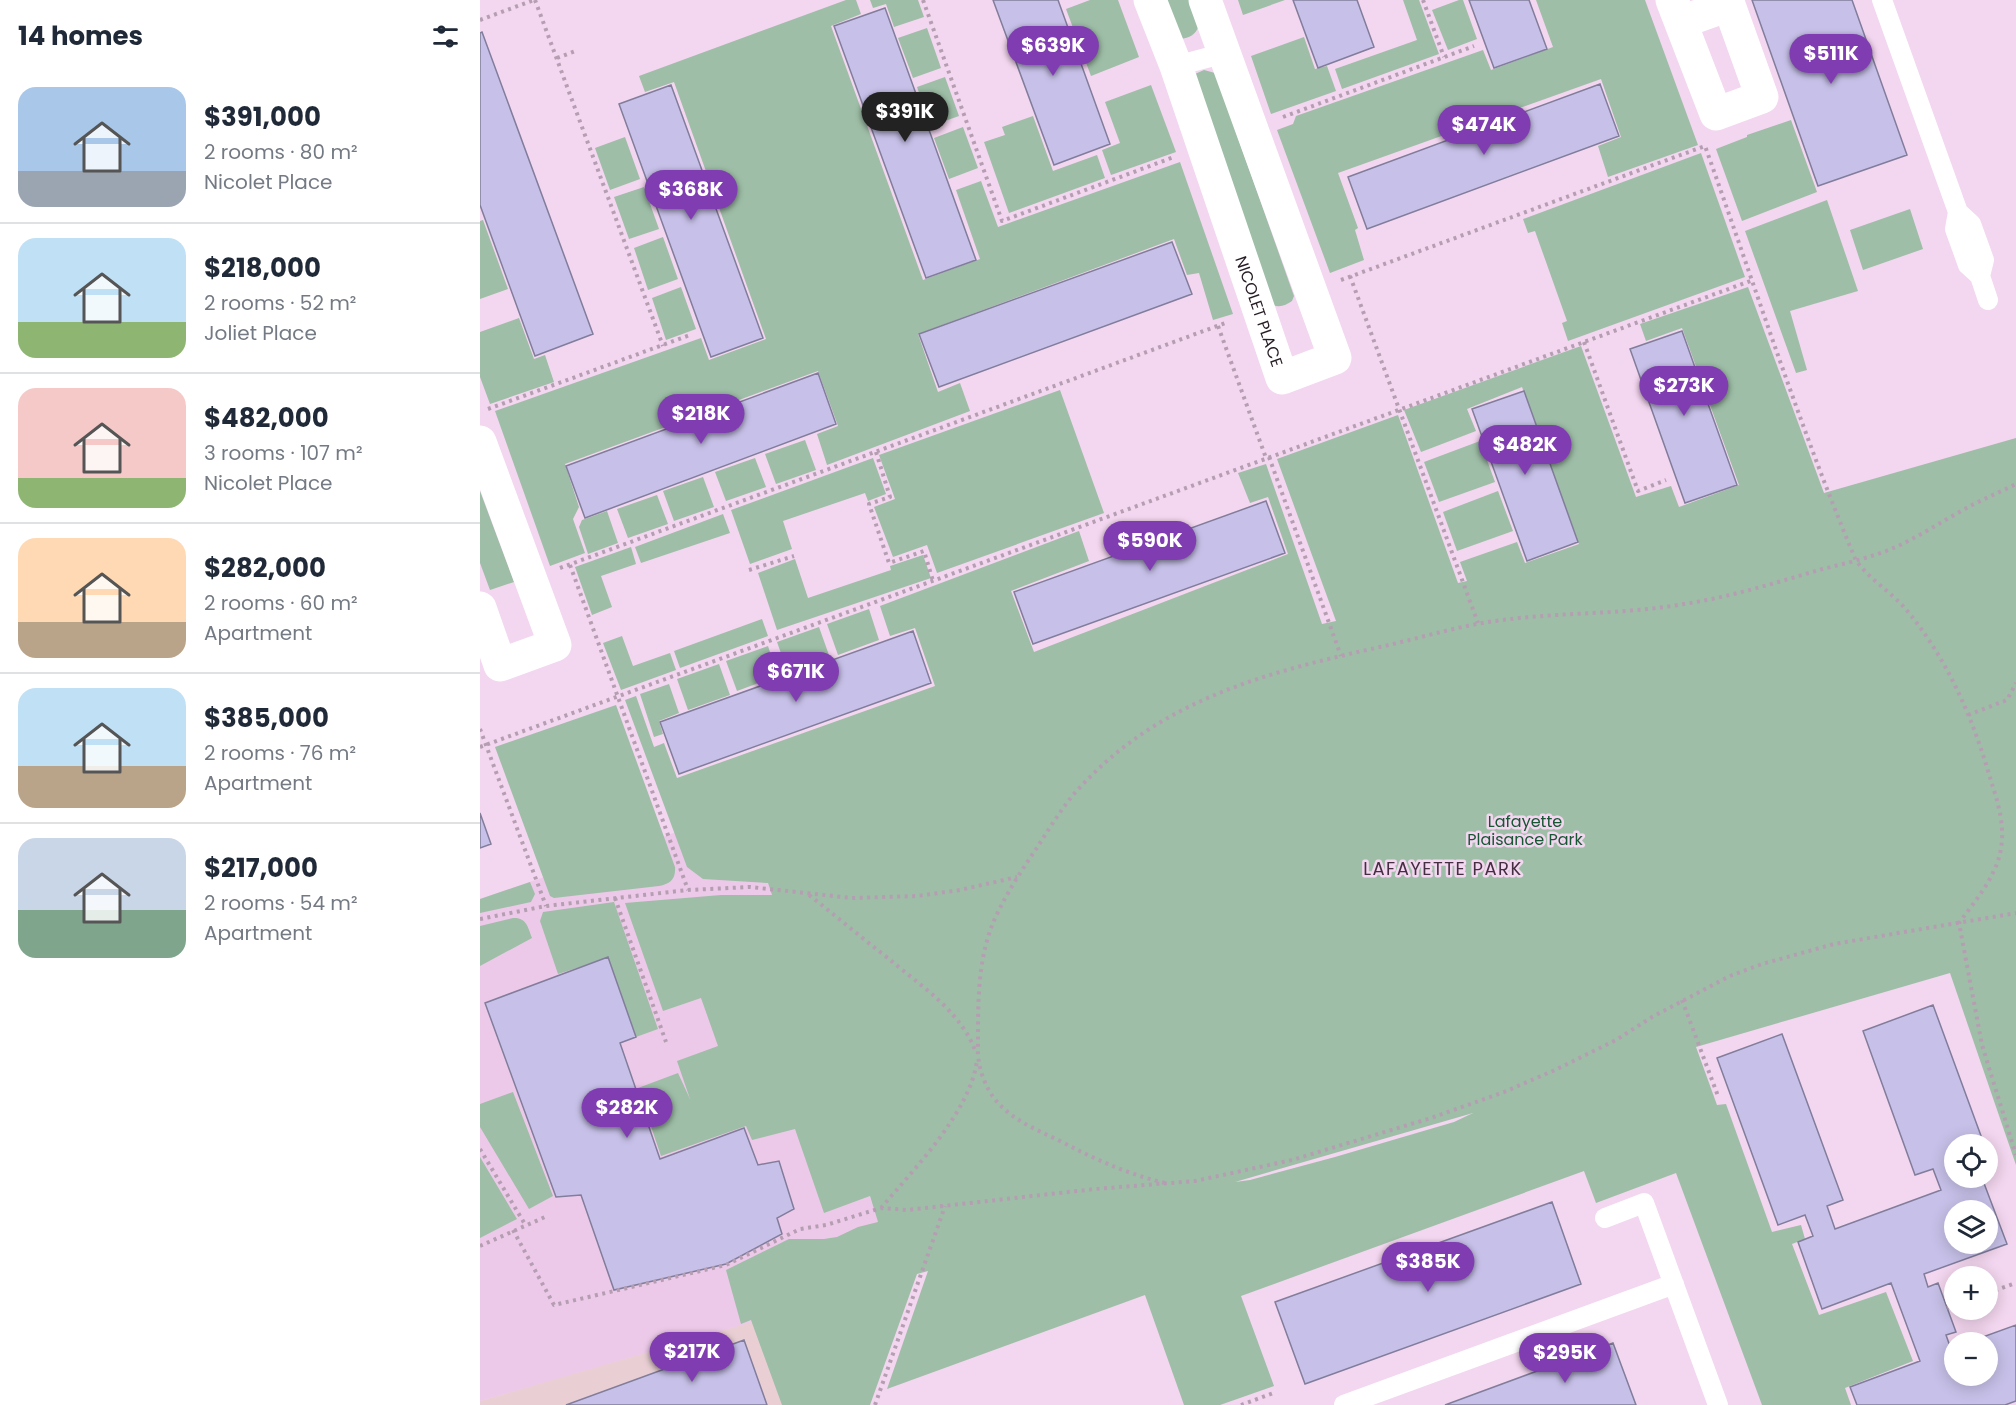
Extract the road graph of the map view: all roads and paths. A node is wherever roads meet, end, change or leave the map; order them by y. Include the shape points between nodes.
1 (535, 0) edge
2 (923, 0) edge
3 (1150, 0) edge
4 (1205, 0) edge
5 (1424, 0) edge
6 (1882, 0) edge
7 (480, 20) edge
8 (1473, 46) dead end
9 (578, 50) dead end
10 (1225, 53) junction
11 (1444, 57) junction
12 (557, 58) junction
13 (1176, 66) junction
14 (1279, 118) dead end
15 (1180, 155) dead end
16 (1350, 276) junction
17 (1340, 280) dead end
18 (1753, 280) junction
19 (1988, 300) dead end
20 (1233, 321) dead end
21 (1218, 326) junction
22 (690, 335) dead end
23 (1584, 342) junction
24 (663, 346) junction
25 (1400, 409) junction
26 (487, 410) dead end
27 (480, 442) edge
28 (876, 452) junction
29 (1268, 458) junction
30 (1666, 480) dead end
31 (2016, 484) edge
32 (794, 555) dead end
33 (1856, 560) junction
34 (570, 565) junction
35 (749, 570) dead end
36 (530, 579) junction
37 (933, 581) junction
38 (480, 608) edge
39 (1478, 623) junction
40 (1341, 656) junction
41 (2016, 683) edge
42 (617, 696) junction
43 (1968, 715) junction
44 (480, 729) edge
45 (486, 745) junction
46 (480, 747) edge
47 (1018, 877) junction
48 (688, 890) junction
49 (808, 894) junction
50 (615, 898) junction
51 (546, 906) junction
52 (2016, 913) edge
53 (480, 919) edge
54 (1959, 923) junction
55 (1682, 1000) junction
56 (666, 1042) dead end
57 (978, 1056) junction
58 (1718, 1096) dead end
59 (480, 1149) edge
60 (2016, 1155) edge
61 (1169, 1184) junction
62 (945, 1206) junction
63 (881, 1208) junction
64 (545, 1218) dead end
65 (1605, 1218) dead end
66 (526, 1226) junction
67 (513, 1230) junction
68 (480, 1246) edge
69 (2016, 1283) edge
70 (1674, 1284) junction
71 (1998, 1289) edge
72 (1276, 1392) dead end
73 (876, 1405) edge
74 (1241, 1405) edge
75 (1344, 1405) edge
76 (1718, 1405) edge

1 - 7 path
1 - 12 path
2 - 15 path via 1002,221
3 - 13 street, NICOLET PLACE
4 - 10 street, NICOLET PLACE
5 - 11 path
6 - 19 lane via 1958,212 1971,224 1984,260 1980,276
8 - 11 path
9 - 12 path
10 - 13 lane
10 - 13 street, NICOLET PLACE via 1335,358 1282,378
11 - 14 path
12 - 24 path
16 - 17 path
16 - 18 path via 1705,146
16 - 25 path
18 - 23 path
18 - 33 path
20 - 21 path
21 - 28 path
21 - 29 path
22 - 24 path
23 - 25 path
23 - 30 path via 1638,491
24 - 26 path
25 - 29 path
25 - 39 path
27 - 36 street
28 - 34 path
28 - 37 path via 890,497 869,504 889,563 924,551
29 - 37 path
29 - 40 path
31 - 33 path via 1898,546
32 - 35 path
33 - 39 path via 1686,604
33 - 43 path via 1917,624
34 - 36 path
34 - 42 path
36 - 38 street via 555,645 500,666
37 - 42 path
39 - 40 path
40 - 47 path via 1210,697 1137,736 1073,796
41 - 43 path via 2007,700
42 - 45 path
42 - 48 path
43 - 54 path via 1998,803 2002,829 2001,849 1994,868
44 - 45 path
45 - 46 path
45 - 51 path
47 - 49 path via 917,896 852,898
47 - 57 path via 988,934 979,990
48 - 49 path via 750,887
48 - 50 path
49 - 57 path via 936,998 963,1026
50 - 51 path
50 - 56 path
51 - 53 path
52 - 54 path
54 - 55 path via 1834,944 1794,955 1730,976
54 - 60 path via 1982,1045
55 - 58 path
55 - 61 path via 1616,1040 1483,1100 1292,1160
57 - 61 path via 986,1084 1009,1113 1110,1166
57 - 63 path via 975,1075 960,1107
59 - 66 path
61 - 62 path
62 - 63 path
62 - 73 path
63 - 67 path via 800,1229 726,1265 554,1305
64 - 66 path
65 - 70 lane via 1644,1203
66 - 67 path
67 - 68 path
69 - 71 path
70 - 75 lane
70 - 76 lane
72 - 74 path

